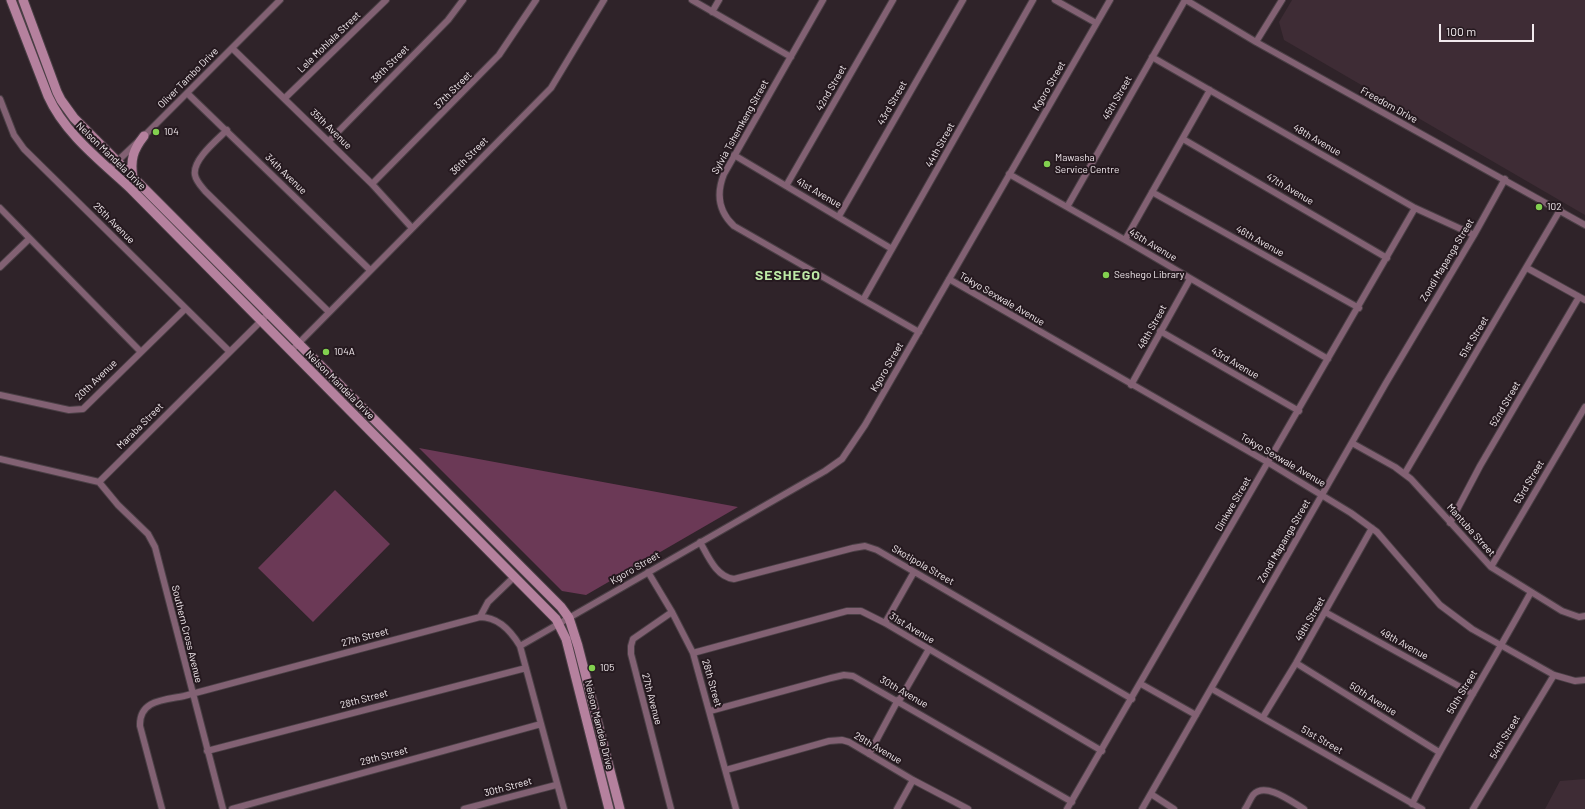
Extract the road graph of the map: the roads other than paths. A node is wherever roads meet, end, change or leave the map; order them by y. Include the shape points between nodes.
1 (23, 0) edge
2 (280, 0) edge
3 (386, 0) edge
4 (463, 0) edge
5 (536, 0) edge
6 (604, 0) edge
7 (692, 0) edge
8 (719, 0) edge
9 (823, 0) edge
10 (893, 0) edge
11 (963, 0) edge
12 (1033, 0) edge
13 (1055, 0) edge
14 (1110, 0) edge
15 (1185, 0) edge
16 (1282, 0) edge
17 (13, 1) edge
18 (712, 12) junction
19 (1096, 23) junction
20 (1256, 42) junction
21 (232, 48) junction
22 (791, 57) junction
23 (1152, 57) junction
24 (1210, 90) junction
25 (187, 93) junction
26 (285, 98) junction
27 (0, 99) edge
28 (227, 130) junction
29 (144, 136) junction
30 (1183, 138) junction
31 (329, 141) junction
32 (734, 155) junction
33 (117, 161) junction
34 (109, 169) junction
35 (1009, 174) junction
36 (133, 178) junction
37 (1505, 179) junction
38 (372, 184) junction
39 (786, 186) junction
40 (1152, 192) junction
41 (1067, 207) junction
42 (0, 208) edge
43 (1415, 208) junction
44 (1560, 210) junction
45 (839, 216) junction
46 (1585, 225) edge
47 (412, 228) junction
48 (1474, 236) junction
49 (29, 239) junction
50 (1125, 240) junction
51 (892, 249) junction
52 (1387, 258) junction
53 (0, 267) edge
54 (1527, 268) junction
55 (370, 270) junction
56 (949, 279) junction
57 (1190, 279) junction
58 (1582, 299) edge
59 (863, 300) junction
60 (1359, 308) junction
61 (185, 309) junction
62 (329, 312) junction
63 (268, 313) junction
64 (260, 321) junction
65 (1160, 331) junction
66 (919, 332) junction
67 (299, 343) junction
68 (140, 351) junction
69 (229, 351) junction
70 (291, 351) junction
71 (1328, 359) junction
72 (1131, 385) junction
73 (0, 395) edge
74 (1585, 407) edge
75 (1299, 411) junction
76 (1352, 443) junction
77 (0, 459) edge
78 (1269, 463) junction
79 (1405, 473) junction
80 (99, 482) junction
81 (1322, 495) junction
82 (1450, 523) junction
83 (1372, 528) junction
84 (700, 542) junction
85 (1491, 566) junction
86 (648, 572) junction
87 (914, 572) junction
88 (515, 576) junction
89 (1531, 592) junction
90 (672, 612) junction
91 (1325, 612) junction
92 (1585, 616) edge
93 (480, 617) junction
94 (568, 618) junction
95 (559, 623) junction
96 (885, 623) junction
97 (520, 646) junction
98 (1502, 646) junction
99 (929, 649) junction
100 (693, 653) junction
101 (1296, 663) junction
102 (526, 668) junction
103 (1554, 675) junction
104 (1585, 680) edge
105 (1141, 684) junction
106 (1212, 689) junction
107 (192, 694) junction
108 (1473, 694) junction
109 (1132, 699) junction
110 (898, 701) junction
111 (710, 711) junction
112 (1196, 715) junction
113 (1263, 717) junction
114 (541, 724) junction
115 (207, 751) junction
116 (1102, 751) junction
117 (1439, 752) junction
118 (869, 754) junction
119 (726, 770) junction
120 (913, 780) junction
121 (556, 785) junction
122 (1151, 794) junction
123 (1072, 802) junction
124 (1412, 804) junction
125 (162, 809) edge
126 (223, 809) edge
127 (232, 809) edge
128 (464, 809) edge
129 (564, 809) edge
130 (609, 809) edge
131 (620, 809) edge
132 (671, 809) edge
133 (736, 809) edge
134 (897, 809) edge
135 (968, 809) edge
136 (1067, 809) edge
137 (1142, 809) edge
138 (1174, 809) edge
139 (1245, 809) edge
140 (1304, 809) edge
141 (1422, 809) edge
142 (1473, 809) edge

1 - 33 main road, Nelson Mandela Drive via 61,100 74,118
2 - 21 street, Oliver Tambo Drive
3 - 26 street, Lele Mohlala Street
4 - 31 street, 38th Street via 448,20
5 - 38 street, 37th Street via 499,55
6 - 47 street, 36th Street via 551,88
7 - 18 street
8 - 18 street
9 - 22 street, Sylvia Tshemkeng Street
10 - 39 street, 42nd Street
11 - 45 street, 43rd Street
12 - 51 street, 44th Street
13 - 19 street
14 - 19 street, Kgoro Street
15 - 20 street, Freedom Drive
15 - 23 street, 45th Street
16 - 20 street
17 - 34 main road, Nelson Mandela Drive via 54,109 66,126
18 - 22 street
19 - 35 street, Kgoro Street
20 - 37 street, Freedom Drive
21 - 25 street, Oliver Tambo Drive
21 - 26 street, 35th Avenue
22 - 32 street, Sylvia Tshemkeng Street
23 - 24 street, 48th Avenue
23 - 41 street, 45th Street
24 - 30 street
24 - 43 street, 48th Avenue
25 - 28 street, 34th Avenue
25 - 29 street, Oliver Tambo Drive
26 - 31 street, 35th Avenue
27 - 61 street, 25th Avenue via 14,135 24,149
28 - 55 street, 34th Avenue
28 - 62 street via 196,163 197,182
29 - 33 street, Oliver Tambo Drive
29 - 36 main road via 132,154
30 - 40 street
30 - 52 street, 47th Avenue
31 - 38 street, 35th Avenue
32 - 39 street, 41st Avenue
32 - 59 street, Sylvia Tshemkeng Street via 719,185 720,206 728,220 734,226
33 - 34 street, Oliver Tambo Drive
33 - 36 main road, Nelson Mandela Drive
34 - 64 main road, Nelson Mandela Drive
35 - 41 street, 45th Avenue
35 - 56 street, Kgoro Street
36 - 63 main road, Nelson Mandela Drive
37 - 44 street, Freedom Drive
37 - 48 street, Zondi Mapanga Street
38 - 47 street, 35th Avenue
39 - 45 street, 41st Avenue
40 - 50 street
40 - 60 street, 46th Avenue
41 - 50 street, 45th Avenue
42 - 49 street
43 - 48 street, 48th Avenue
43 - 52 street, Dinkwe Street
44 - 46 street, Freedom Drive
44 - 54 street, 51st Street
45 - 51 street, 41st Avenue
47 - 55 street, 36th Street
48 - 76 street, Zondi Mapanga Street
49 - 53 street
49 - 68 street
50 - 57 street, 45th Avenue
51 - 59 street, 44th Street
52 - 60 street, Dinkwe Street
54 - 58 street
54 - 79 street, 51st Street
55 - 62 street, 36th Street
56 - 66 street, Kgoro Street
56 - 72 street, Tokyo Sexwale Avenue
57 - 65 street, 48th Street
57 - 71 street, 45th Avenue
58 - 82 street, 52nd Street via 1480,466
59 - 66 street, Sylvia Tshemkeng Street
60 - 71 street, Dinkwe Street
61 - 68 street, 20th Avenue
61 - 69 street, 25th Avenue
62 - 67 street, 36th Street
63 - 64 street, Maraba Street
63 - 67 main road, Nelson Mandela Drive
64 - 69 street, Maraba Street
64 - 70 main road, Nelson Mandela Drive
65 - 72 street, 48th Street
65 - 75 street, 43rd Avenue
66 - 84 street, Kgoro Street via 859,435 842,459
67 - 70 street, 36th Street
67 - 94 main road, Nelson Mandela Drive via 552,596
68 - 73 street, 20th Avenue via 87,406 79,410
69 - 80 street, Maraba Street
70 - 88 main road, Nelson Mandela Drive
71 - 75 street, Dinkwe Street
72 - 78 street, Tokyo Sexwale Avenue
74 - 85 street, 53rd Street
75 - 78 street, Dinkwe Street
76 - 79 street, Mantuba Street
76 - 81 street, Zondi Mapanga Street
77 - 80 street
78 - 81 street, Tokyo Sexwale Avenue
78 - 105 street, Dinkwe Street
79 - 82 street, Mantuba Street
80 - 107 street, Southern Cross Avenue via 148,534 155,547
81 - 83 street, Tokyo Sexwale Avenue
81 - 106 street, Zondi Mapanga Street
82 - 85 street, Mantuba Street
83 - 91 street, 49th Street
83 - 98 street, Tokyo Sexwale Avenue via 1440,605 1472,629
84 - 86 street, Kgoro Street
84 - 87 street, Skotipola Street via 717,571 730,579 862,546 877,550
85 - 89 street, Mantuba Street
86 - 90 street, 28th Street
86 - 94 street, Kgoro Street
87 - 96 street
87 - 109 street, Skotipola Street
88 - 93 street via 488,602
88 - 95 main road, Nelson Mandela Drive via 546,606
89 - 92 street, Mantuba Street via 1562,611 1579,617
89 - 98 street, 50th Street
90 - 100 street, 28th Street
90 - 132 street, 27th Avenue via 633,639 631,646
91 - 101 street, 49th Street
91 - 108 street, 49th Avenue
93 - 97 street, 27th Street via 499,622
93 - 107 street, 27th Street
94 - 95 street, Kgoro Street
94 - 131 main road, Nelson Mandela Drive via 580,651
95 - 97 street, Kgoro Street
95 - 130 main road, Nelson Mandela Drive via 566,639
96 - 99 street, 31st Avenue
96 - 100 street, 31st Avenue via 853,610
97 - 102 street, 27th Street
98 - 103 street, Tokyo Sexwale Avenue
98 - 108 street, 50th Street
99 - 110 street
99 - 116 street, 31st Avenue
100 - 111 street, 28th Street
101 - 113 street, 49th Street
101 - 117 street, 50th Avenue
102 - 114 street, 27th Street
102 - 115 street, 28th Street
103 - 104 street, Tokyo Sexwale Avenue via 1571,680
103 - 142 street, 54th Street
105 - 109 street, Dinkwe Street
105 - 112 street
106 - 112 street, Zondi Mapanga Street
106 - 113 street, 51st Street
107 - 115 street, Southern Cross Avenue
107 - 125 street, 27th Street via 151,703 141,714 140,726
108 - 117 street, 50th Street
109 - 116 street, Dinkwe Street
110 - 111 street, 30th Avenue via 861,679 844,675
110 - 118 street
110 - 123 street, 30th Avenue
111 - 119 street, 28th Street
112 - 122 street, Zondi Mapanga Street
113 - 124 street, 51st Street
114 - 121 street, 27th Street
114 - 127 street, 29th Street
115 - 126 street, Southern Cross Avenue
116 - 123 street, Dinkwe Street
117 - 124 street, 50th Street
118 - 119 street, 29th Avenue via 849,742 836,740
118 - 120 street, 29th Avenue
119 - 133 street, 28th Street
120 - 134 street
120 - 135 street, 29th Avenue
121 - 128 street, 30th Street
121 - 129 street, 27th Street
122 - 137 street, Zondi Mapanga Street
122 - 138 street
123 - 136 street, Dinkwe Street
124 - 141 street, 51st Street
139 - 140 street via 1253,794 1259,790 1268,790

